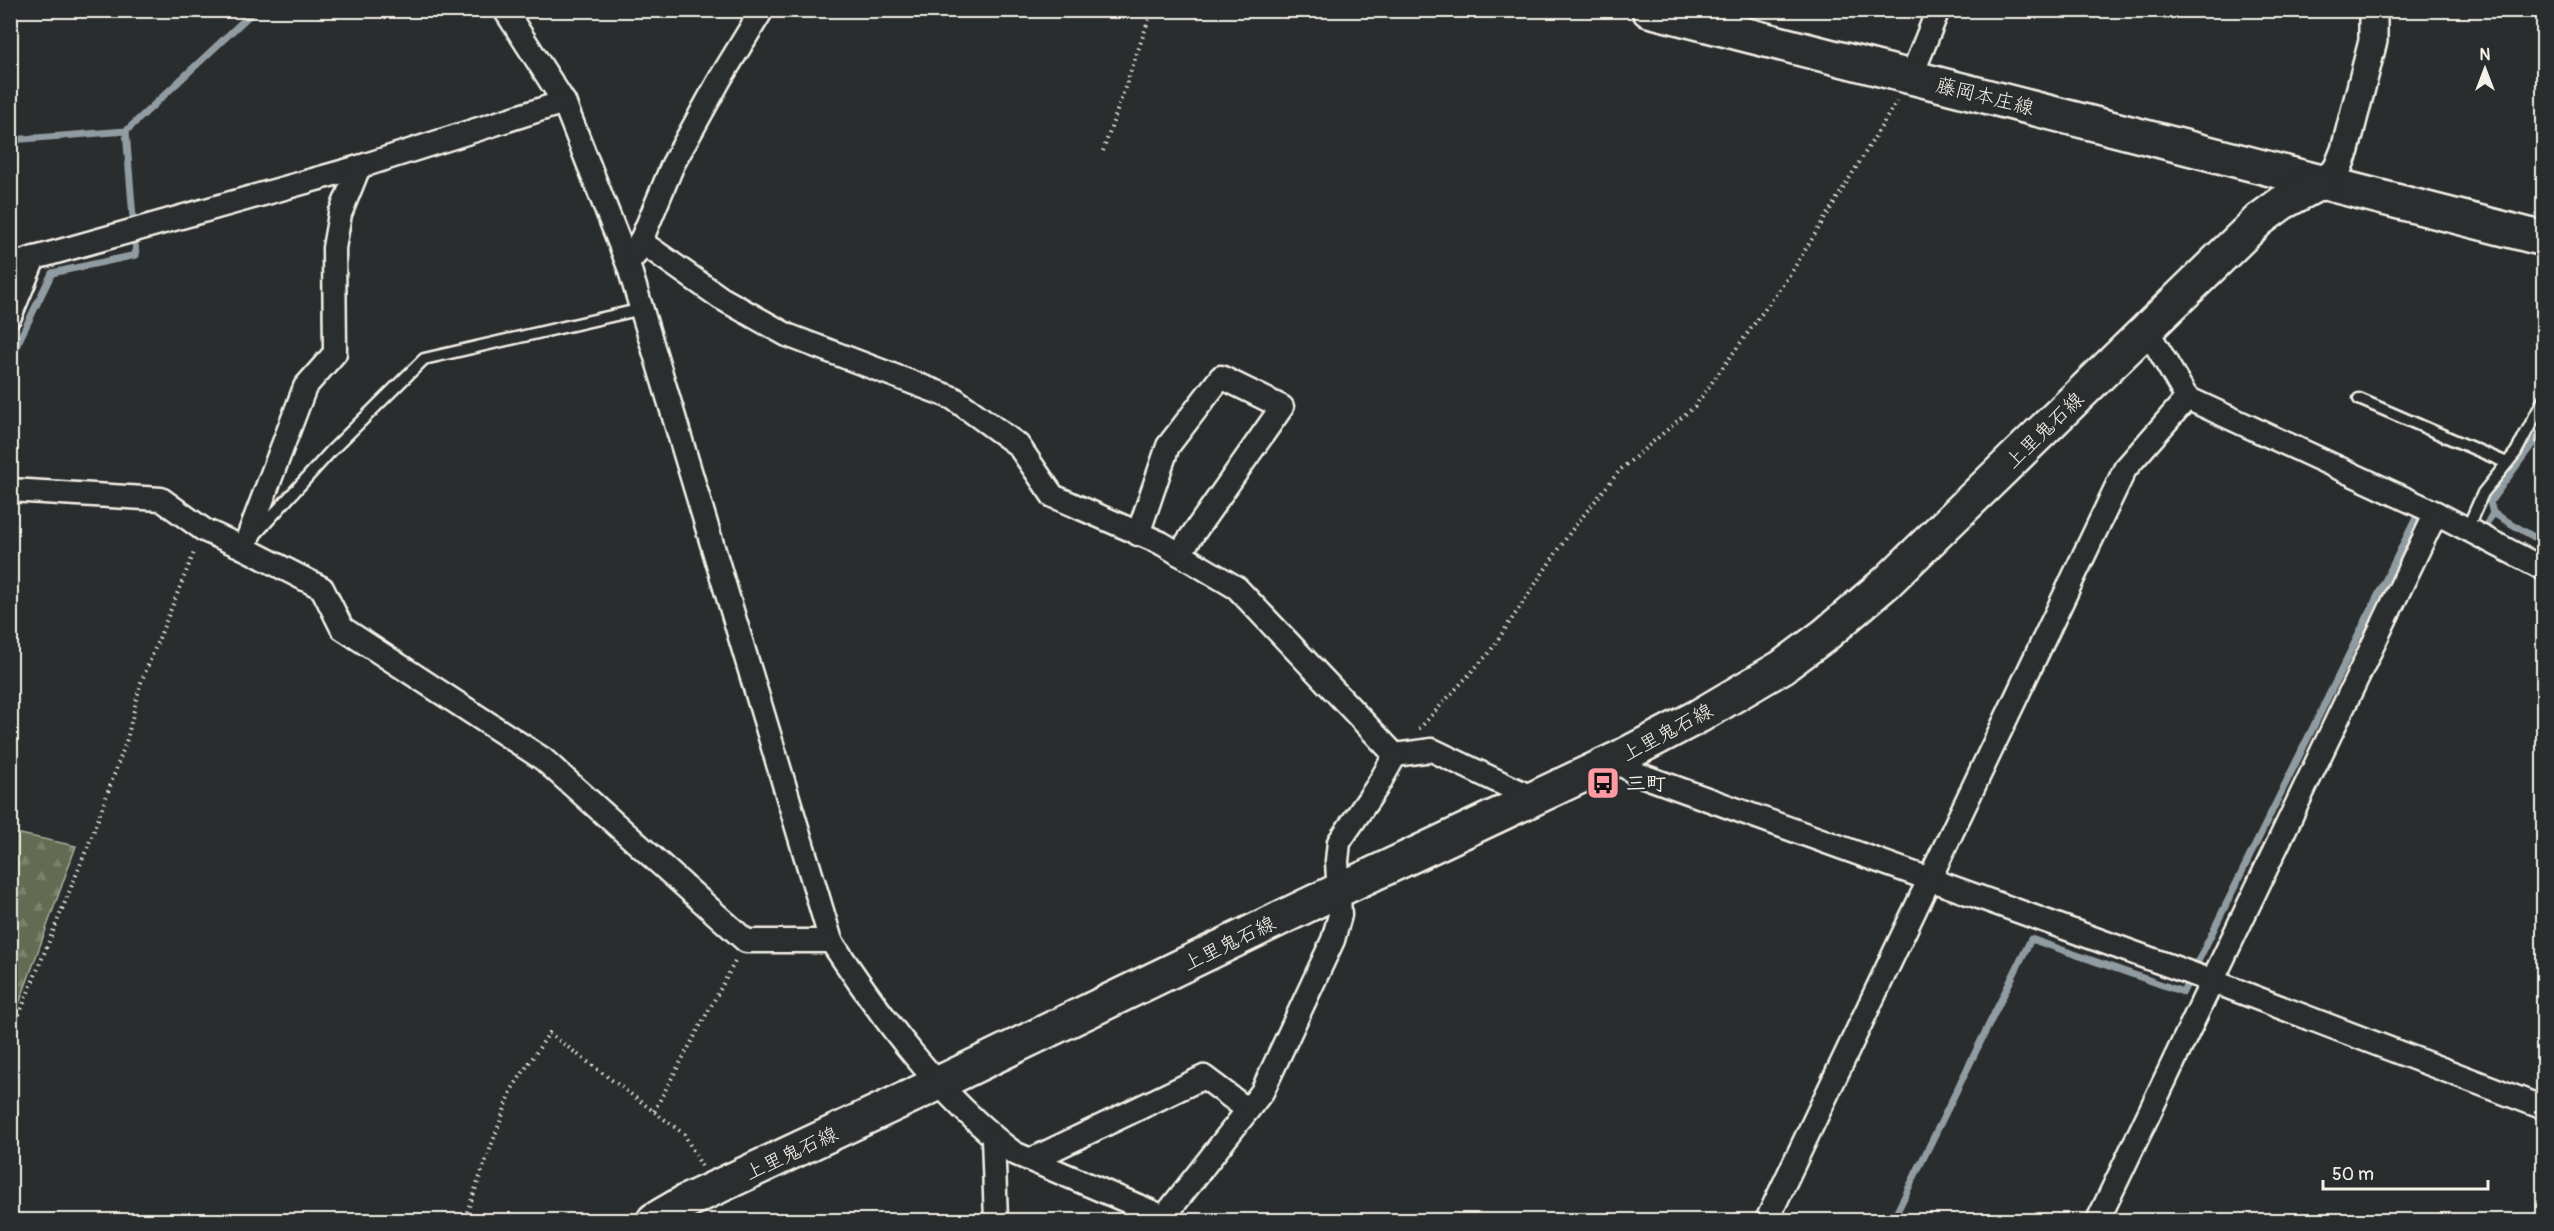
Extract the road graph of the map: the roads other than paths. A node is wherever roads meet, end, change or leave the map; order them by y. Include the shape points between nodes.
1 (505, 10) edge
2 (762, 10) edge
3 (1649, 10) edge
4 (1938, 10) edge
5 (2373, 10) edge
6 (1911, 77) junction
7 (564, 102) junction
8 (359, 167) junction
9 (2321, 182) junction
10 (2544, 239) edge
11 (640, 241) junction
12 (34, 258) junction
13 (10, 265) edge
14 (629, 267) junction
15 (642, 309) junction
16 (10, 316) edge
17 (2146, 330) junction
18 (2187, 398) junction
19 (2359, 399) dead end
20 (2544, 399) edge
21 (2507, 463) junction
22 (10, 490) edge
23 (2436, 513) junction
24 (2467, 529) junction
25 (1138, 534) junction
26 (244, 548) junction
27 (1179, 554) junction
28 (2544, 569) edge
29 (1395, 755) junction
30 (1615, 760) junction
31 (1535, 800) junction
32 (1930, 881) junction
33 (1339, 890) junction
34 (831, 941) junction
35 (2212, 981) junction
36 (937, 1084) junction
37 (2544, 1108) edge
38 (1248, 1110) junction
39 (993, 1137) junction
40 (1031, 1161) junction
41 (1165, 1219) edge
42 (654, 1221) edge
43 (996, 1221) edge
44 (1767, 1221) edge
45 (2098, 1221) edge

1 - 7 street
2 - 11 street via 673,164
3 - 6 main road, 藤岡本庄線
4 - 6 street
5 - 9 street via 2373,40 2346,150 2337,170
6 - 9 main road, 藤岡本庄線
7 - 8 street
7 - 14 street
8 - 12 street
8 - 26 street via 340,214 334,248 335,353 305,387
9 - 10 main road
9 - 17 main road, 上里鬼石線 via 2259,220
11 - 14 street
11 - 25 street via 722,298 787,335 953,398 1018,445 1053,496
12 - 13 street
12 - 16 street
14 - 15 street
15 - 26 lane via 424,359 331,451
15 - 34 street
17 - 18 street
17 - 30 main road, 上里鬼石線 via 1887,582 1825,635 1743,691
18 - 23 street
18 - 32 street via 2125,469
19 - 21 lane
20 - 21 lane
21 - 24 lane via 2483,493
22 - 26 street via 161,499 204,530
23 - 24 street
23 - 35 street
24 - 28 street
25 - 27 street
25 - 27 street via 1168,446 1221,377 1282,407
26 - 34 street via 322,588 342,628 543,759 746,941
27 - 29 street via 1237,588
29 - 31 street via 1432,750
29 - 33 street via 1339,842
30 - 31 main road, 上里鬼石線
30 - 32 street via 1635,773
31 - 33 main road, 上里鬼石線
32 - 35 street
32 - 44 street
33 - 36 main road, 上里鬼石線
33 - 38 street via 1340,915 1333,939 1262,1092
34 - 36 street
35 - 37 street
35 - 45 street
36 - 39 street
36 - 42 main road, 上里鬼石線 via 714,1188
38 - 40 street via 1204,1077
38 - 41 street
39 - 40 street
39 - 43 street
40 - 41 street

